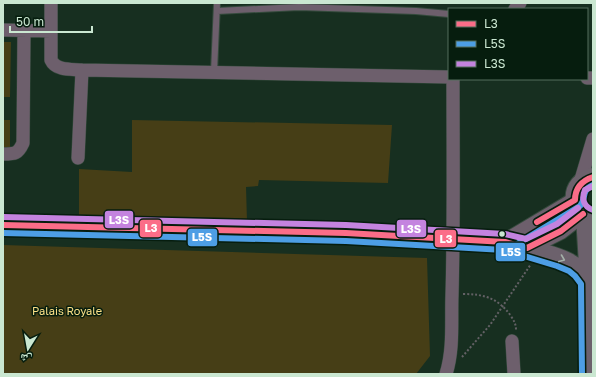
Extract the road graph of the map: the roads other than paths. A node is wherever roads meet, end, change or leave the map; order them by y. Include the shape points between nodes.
1 (51, 3) edge
2 (217, 3) edge
3 (217, 11) junction
4 (448, 14) edge
5 (3, 30) edge
6 (24, 31) junction
7 (51, 32) junction
8 (82, 70) junction
9 (214, 72) junction
10 (448, 77) edge
11 (453, 80) edge
12 (593, 139) edge
13 (3, 154) edge
14 (78, 158) dead end
15 (584, 202) edge
16 (3, 224) edge
17 (453, 238) junction
18 (504, 242) junction
19 (535, 250) junction
20 (589, 281) junction
21 (512, 341) road end
22 (446, 374) edge
23 (514, 374) edge
24 (590, 374) edge

1 - 7 street
2 - 3 lane
3 - 4 lane via 299,7
3 - 9 lane
5 - 6 street
6 - 7 street
6 - 13 street via 23,143 19,151
7 - 8 street via 53,65 58,68
8 - 9 street
8 - 14 street
9 - 10 street
11 - 17 street
12 - 15 street
15 - 18 street
15 - 19 street via 561,231
15 - 20 main road
16 - 17 street
17 - 18 street
17 - 22 street via 450,361
18 - 19 street
19 -> 20 main road via 573,264
20 - 24 main road
21 - 23 street

